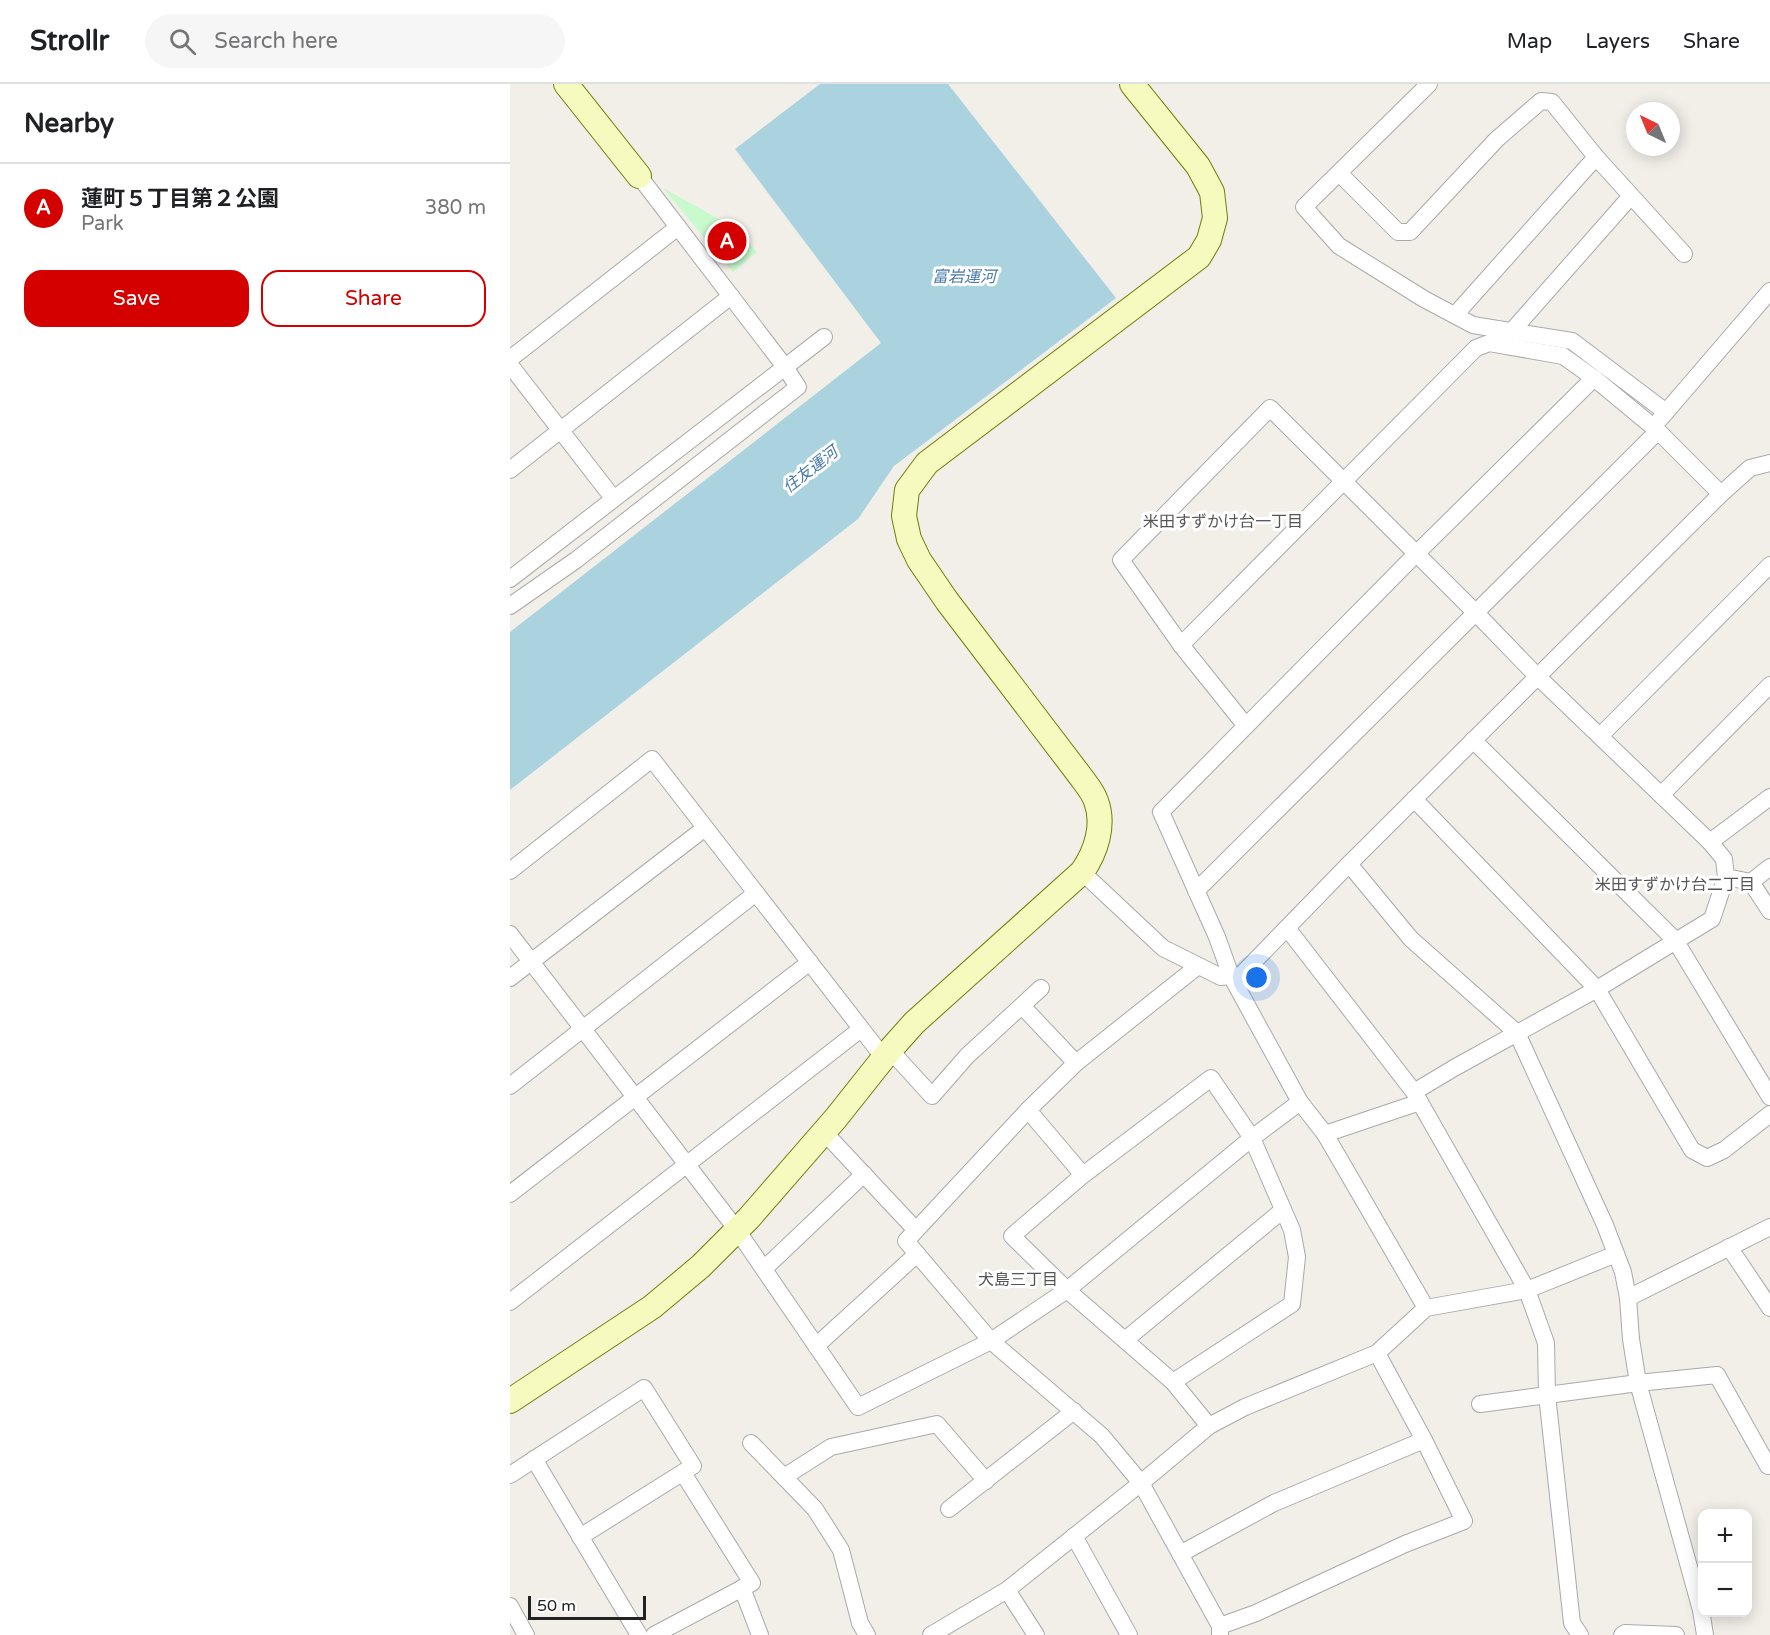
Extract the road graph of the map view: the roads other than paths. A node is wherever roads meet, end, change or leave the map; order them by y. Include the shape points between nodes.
1 (566, 84) edge
2 (1132, 84) edge
3 (1429, 84) edge
4 (1596, 157) junction
5 (1339, 173) junction
6 (639, 176) joint
7 (1631, 196) junction
8 (678, 227) junction
9 (1684, 254) dead end
10 (1770, 291) edge
11 (731, 296) junction
12 (1455, 315) junction
13 (1512, 331) junction
14 (824, 337) dead end
15 (510, 359) edge
16 (510, 365) edge
17 (785, 367) junction
18 (1594, 378) junction
19 (1666, 412) junction
20 (1656, 429) junction
21 (561, 430) junction
22 (1770, 463) edge
23 (510, 470) edge
24 (1342, 481) junction
25 (1721, 494) junction
26 (613, 498) junction
27 (1416, 554) junction
28 (1770, 565) edge
29 (510, 579) edge
30 (510, 606) edge
31 (1476, 613) junction
32 (1181, 645) junction
33 (1537, 676) junction
34 (1770, 685) edge
35 (1246, 726) junction
36 (1600, 736) junction
37 (1473, 740) junction
38 (1661, 795) junction
39 (1770, 797) edge
40 (1414, 799) junction
41 (705, 828) junction
42 (1710, 842) junction
43 (1349, 864) junction
44 (1770, 867) edge
45 (510, 872) edge
46 (1082, 872) junction
47 (1726, 877) junction
48 (1751, 882) junction
49 (1196, 891) junction
50 (756, 892) junction
51 (1770, 911) edge
52 (1287, 928) junction
53 (510, 934) edge
54 (1676, 940) junction
55 (531, 962) junction
56 (810, 963) junction
57 (1198, 966) junction
58 (1231, 976) junction
59 (510, 978) edge
60 (1041, 988) dead end
61 (1597, 989) junction
62 (1022, 1006) junction
63 (582, 1029) junction
64 (861, 1029) junction
65 (1517, 1033) junction
66 (887, 1054) junction
67 (1076, 1063) junction
68 (510, 1086) edge
69 (635, 1097) junction
70 (1417, 1097) junction
71 (1770, 1097) edge
72 (1300, 1102) junction
73 (1028, 1110) junction
74 (1770, 1114) edge
75 (824, 1132) junction
76 (1325, 1134) junction
77 (1252, 1138) junction
78 (686, 1165) junction
79 (864, 1174) junction
80 (1083, 1175) junction
81 (510, 1194) edge
82 (1283, 1210) junction
83 (1770, 1227) edge
84 (737, 1230) junction
85 (915, 1230) junction
86 (1729, 1247) junction
87 (917, 1254) junction
88 (1616, 1254) junction
89 (764, 1269) junction
90 (1067, 1290) junction
91 (1527, 1290) junction
92 (1628, 1298) junction
93 (510, 1302) edge
94 (1426, 1308) junction
95 (1770, 1308) edge
96 (1125, 1340) junction
97 (991, 1341) junction
98 (816, 1346) junction
99 (1377, 1353) junction
100 (1173, 1382) junction
101 (1638, 1383) junction
102 (1547, 1395) junction
103 (510, 1401) edge
104 (1480, 1404) dead end
105 (1074, 1411) junction
106 (1209, 1426) junction
107 (1424, 1440) junction
108 (751, 1443) dead end
109 (534, 1459) junction
110 (1770, 1465) edge
111 (683, 1473) junction
112 (510, 1474) edge
113 (784, 1477) junction
114 (986, 1481) junction
115 (1141, 1483) junction
116 (950, 1509) dead end
117 (1074, 1536) junction
118 (580, 1537) junction
119 (1180, 1554) junction
120 (742, 1588) junction
121 (1007, 1590) junction
122 (510, 1606) edge
123 (1220, 1630) edge
124 (526, 1635) edge
125 (639, 1635) edge
126 (654, 1635) edge
127 (760, 1635) edge
128 (867, 1635) edge
129 (931, 1635) edge
130 (1036, 1635) edge
131 (1129, 1635) edge
132 (1580, 1635) edge
133 (1622, 1635) edge
134 (1657, 1635) edge
135 (1676, 1635) edge
136 (1705, 1635) edge

1 - 6 street
2 - 46 street via 1198,166 1212,192 1215,218 1209,240 1199,257 927,464 907,490 904,516 919,560 1096,800 1100,826 1091,859
3 - 5 street
4 - 5 street via 1552,102 1541,101 1497,139 1410,232 1398,232
4 - 7 street
4 - 12 street
5 - 12 street via 1304,207 1339,246
6 - 8 street
7 - 9 street
7 - 13 street
8 - 11 street
8 - 15 street
10 - 19 street
11 - 17 street
11 - 21 street
12 - 13 street via 1473,325
13 - 19 street via 1572,341
14 - 17 street
16 - 21 street
17 - 26 street
17 - 30 street via 798,387 576,561
18 - 20 street
18 - 24 street via 1563,357 1489,344 1476,348
18 - 27 street
19 - 20 street
20 - 25 street
20 - 31 street
21 - 23 street
21 - 26 street
22 - 25 street via 1750,468
24 - 27 street
24 - 32 street
24 - 32 street via 1270,408 1121,560
25 - 33 street
26 - 29 street
27 - 31 street
27 - 35 street
28 - 36 street
31 - 33 street
31 - 49 street
32 - 35 street
33 - 36 street
33 - 37 street
34 - 38 street
35 - 49 street via 1161,812
36 - 38 street
37 - 40 street
37 - 54 street
38 - 42 street
39 - 42 street
40 - 43 street
40 - 61 street
41 - 45 street via 652,759
41 - 50 street
41 - 55 street
42 - 47 street via 1724,859
43 - 52 street
43 - 65 street via 1411,939
44 - 48 street
46 - 57 street via 1163,948
46 - 66 street via 914,1023
47 - 48 street
47 - 54 street via 1712,919
48 - 51 street
49 - 58 street
50 - 56 street
50 - 63 street
52 - 58 street via 1241,975
52 - 70 street
53 - 55 street
54 - 61 street
54 - 71 street
55 - 59 street
55 - 63 street
56 - 64 street
56 - 69 street
57 - 58 street via 1221,977
57 - 67 street
58 - 72 street
60 - 62 street
61 - 65 street
61 - 74 street via 1692,1150 1707,1158 1724,1150
62 - 66 street via 967,1056 932,1096
62 - 67 street
63 - 68 street
63 - 69 street
64 - 66 street
64 - 78 street
65 - 70 street via 1454,1068
65 - 88 street
66 - 75 street
67 - 73 street
69 - 78 street
69 - 81 street
70 - 76 street
70 - 91 street
72 - 76 street
72 - 77 street
73 - 80 street
73 - 85 street
75 - 79 street
75 - 84 street
76 - 94 street
77 - 80 street via 1211,1078
77 - 82 street
77 - 90 street
78 - 84 street
78 - 93 street
79 - 85 street
79 - 89 street
80 - 90 street via 1012,1236
82 - 96 street
82 - 100 street via 1292,1230 1296,1257 1292,1304
83 - 86 street
84 - 89 street
84 - 103 street via 652,1307
85 - 87 street via 906,1241
86 - 92 street
86 - 95 street
87 - 97 street
87 - 98 street
88 - 91 street
88 - 92 street
89 - 98 street
90 - 96 street
90 - 97 street
91 - 94 street
91 - 102 street via 1546,1343
92 - 101 street
94 - 99 street
96 - 100 street
97 - 98 street via 858,1407
97 - 105 street
99 - 106 street via 1245,1407
99 - 107 street
100 - 106 street
101 - 102 street
101 - 110 street via 1717,1375
101 - 136 street
102 - 104 street
102 - 132 street via 1572,1623
105 - 114 street
105 - 115 street via 1102,1436
106 - 115 street
107 - 119 street via 1274,1503
107 - 123 street via 1464,1521 1405,1544
108 - 113 street
109 - 111 street via 644,1388 693,1466
109 - 112 street
109 - 118 street
111 - 118 street
111 - 120 street via 752,1583
113 - 114 street via 831,1448 937,1424
113 - 128 street via 815,1509 841,1550 860,1623
114 - 116 street
115 - 117 street
115 - 119 street
117 - 121 street
117 - 131 street
118 - 125 street
119 - 123 street
120 - 126 street
120 - 127 street
121 - 129 street
121 - 130 street
122 - 124 street
133 - 134 street
134 - 135 street

